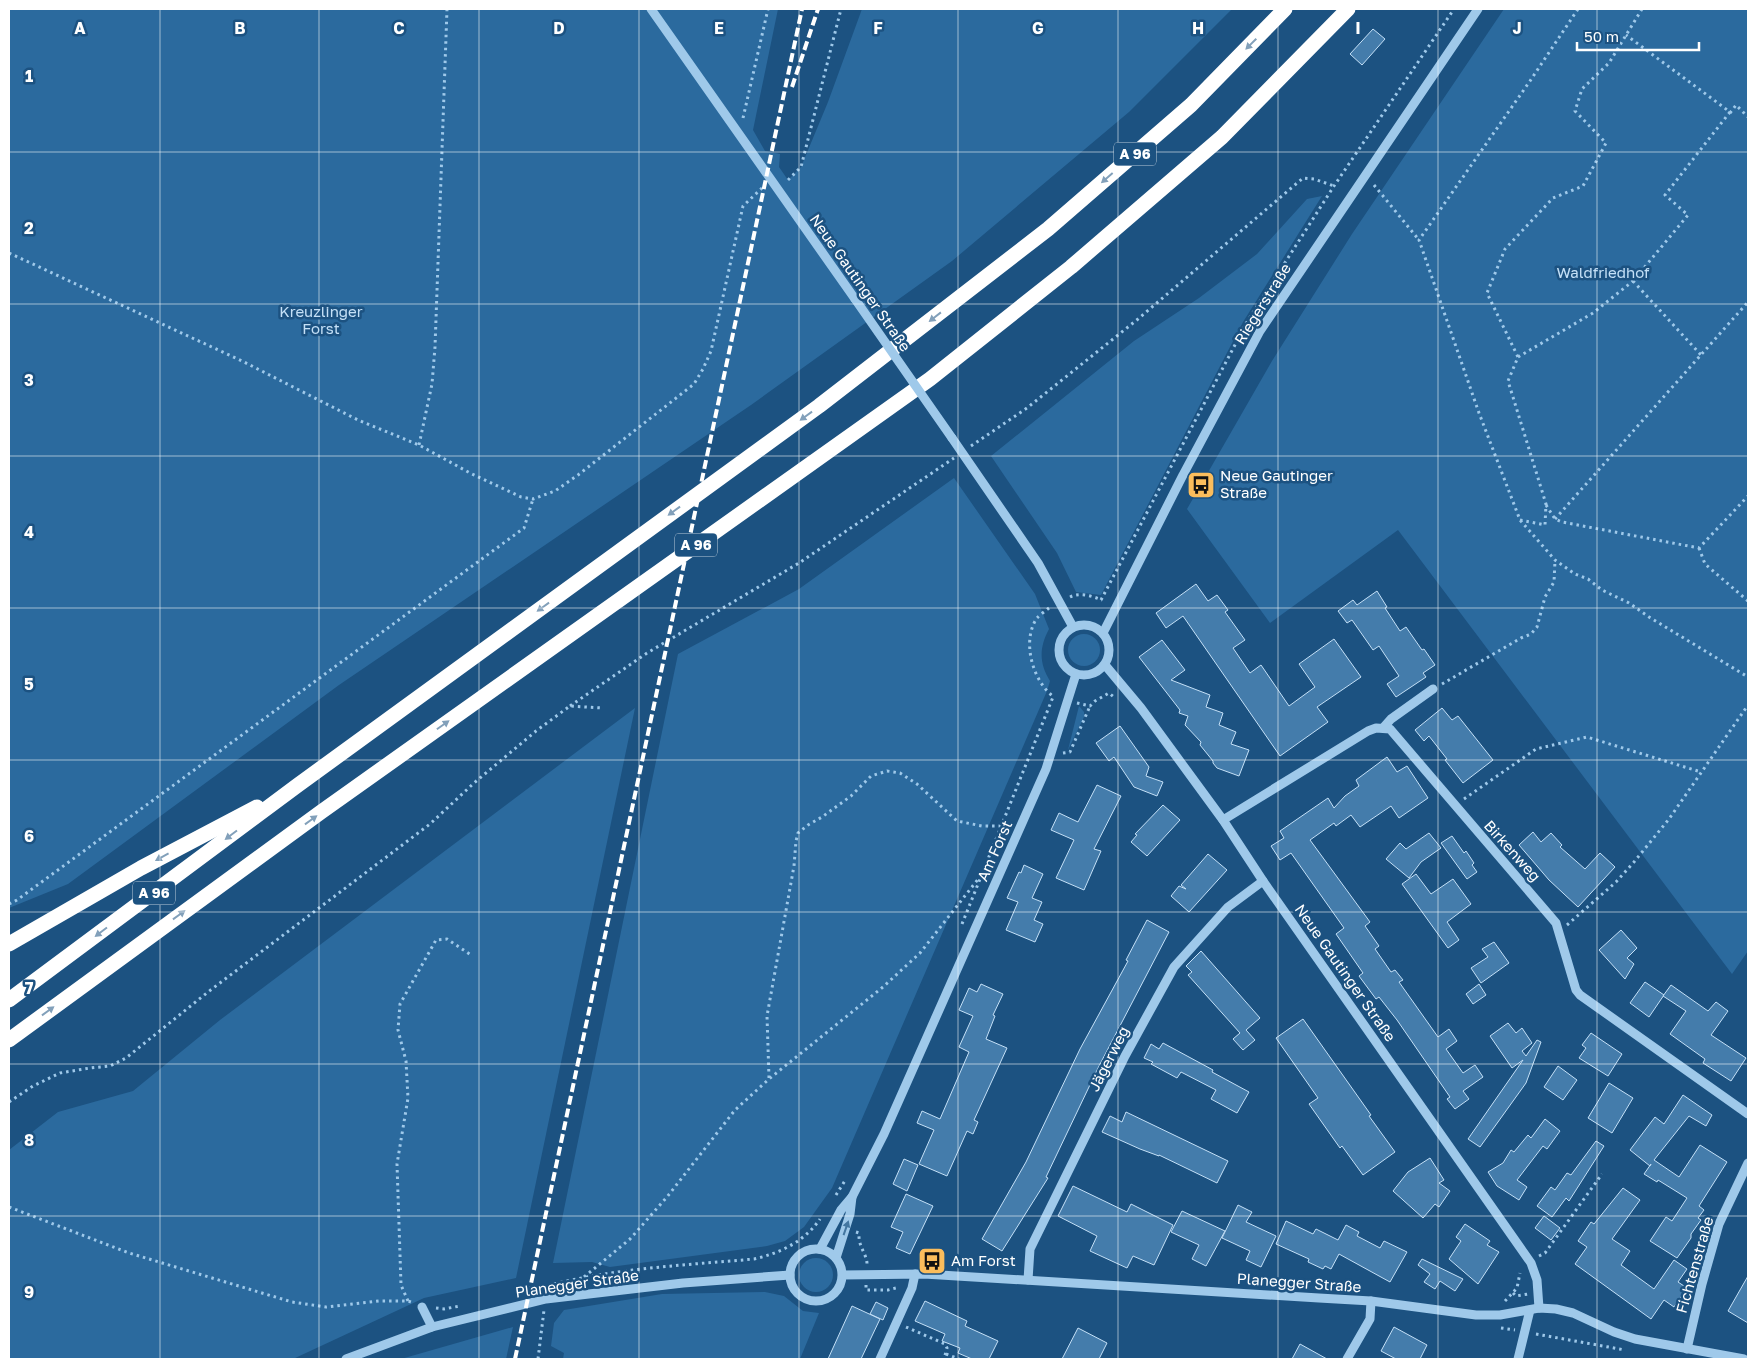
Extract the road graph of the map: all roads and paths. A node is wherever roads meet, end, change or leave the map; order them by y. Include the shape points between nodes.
1 (446, 9) edge
2 (651, 9) edge
3 (768, 9) edge
4 (841, 9) edge
5 (1286, 9) edge
6 (1348, 9) edge
7 (1478, 9) edge
8 (1578, 9) edge
9 (1642, 9) edge
10 (1626, 35) junction
11 (1748, 117) edge
12 (738, 134) junction
13 (1365, 174) junction
14 (788, 180) dead end
15 (771, 182) junction
16 (1334, 186) dead end
17 (1665, 195) junction
18 (1419, 240) junction
19 (9, 253) edge
20 (1633, 281) junction
21 (1748, 302) edge
22 (1701, 355) junction
23 (1518, 357) junction
24 (418, 445) junction
25 (962, 452) junction
26 (1748, 496) edge
27 (533, 499) junction
28 (1546, 504) junction
29 (1555, 519) junction
30 (1520, 520) junction
31 (1699, 548) junction
32 (1555, 560) junction
33 (1748, 601) edge
34 (1060, 602) junction
35 (1117, 608) junction
36 (1073, 627) junction
37 (1103, 633) junction
38 (1104, 665) junction
39 (1076, 674) junction
40 (1748, 677) edge
41 (1433, 689) joint
42 (1053, 697) junction
43 (1068, 701) junction
44 (1138, 704) junction
45 (1748, 704) edge
46 (570, 706) junction
47 (1090, 706) junction
48 (602, 708) dead end
49 (1383, 728) junction
50 (1052, 754) junction
51 (1701, 772) junction
52 (298, 785) junction
53 (1454, 805) junction
54 (1223, 820) junction
55 (1002, 826) junction
56 (982, 875) junction
57 (1263, 881) junction
58 (9, 904) edge
59 (961, 926) dead end
60 (1560, 932) junction
61 (9, 944) edge
62 (471, 954) dead end
63 (9, 1000) edge
64 (9, 1040) edge
65 (769, 1078) junction
66 (9, 1102) edge
67 (1748, 1114) edge
68 (1748, 1163) edge
69 (849, 1173) dead end
70 (1602, 1174) dead end
71 (834, 1197) dead end
72 (852, 1197) junction
73 (9, 1207) edge
74 (824, 1213) dead end
75 (846, 1229) junction
76 (820, 1249) junction
77 (836, 1258) junction
78 (1530, 1262) junction
79 (1520, 1270) dead end
80 (843, 1274) junction
81 (915, 1274) junction
82 (866, 1275) junction
83 (790, 1276) junction
84 (584, 1277) junction
85 (1028, 1280) junction
86 (553, 1284) dead end
87 (866, 1286) dead end
88 (546, 1299) junction
89 (408, 1301) junction
90 (1371, 1301) junction
91 (1502, 1302) dead end
92 (462, 1305) dead end
93 (422, 1307) junction
94 (1535, 1309) junction
95 (902, 1325) dead end
96 (432, 1327) junction
97 (1495, 1327) dead end
98 (1525, 1332) junction
99 (1687, 1349) junction
100 (1628, 1351) dead end
101 (946, 1354) junction
102 (1703, 1356) edge
103 (346, 1359) edge
104 (538, 1359) edge
105 (880, 1359) edge
106 (944, 1359) edge
107 (959, 1359) edge
108 (1347, 1359) edge
109 (1518, 1359) edge
110 (1744, 1359) edge

1 - 24 path via 435,347 432,384
2 - 12 street, Neue Gautinger Straße
3 - 12 path
4 - 14 path via 801,167
5 -> 52 highway, A 96 via 1191,105 1048,229 819,406
64 -> 6 highway, A 96 via 321,812 930,379 1071,267 1222,137
7 - 13 street, Riegerstraße
8 - 18 path
9 - 10 path
10 - 17 path via 1730,112
10 - 23 path via 1609,63 1582,89 1575,111 1606,143 1583,186 1553,198 1505,249 1487,293
11 - 17 path via 1736,105
12 - 15 street, Neue Gautinger Straße
13 - 18 path
13 - 35 street, Riegerstraße via 1260,330
15 - 25 street, Neue Gautinger Straße, bridge
15 - 27 path via 743,206 711,351 694,384 578,475 555,491
16 - 25 path via 1303,178 1116,337 1027,408
17 - 20 path via 1688,215
18 - 30 path
19 - 24 path via 242,361 358,420
20 - 22 path
20 - 23 path via 1593,313
21 - 22 path
22 - 29 path
23 - 28 path via 1508,381
24 - 27 path via 507,491
25 - 34 street, Neue Gautinger Straße via 1038,563
25 - 46 path via 799,563 647,653
26 - 31 path
27 - 58 path via 524,528
28 - 29 path
28 - 30 path via 1545,525
29 - 31 path
30 - 32 path
31 - 33 path via 1705,564
32 - 40 path
32 - 41 path via 1554,582 1537,627 1531,634
34 - 35 path via 1075,595 1086,595
34 - 36 street, Neue Gautinger Straße
34 - 42 path via 1037,618 1030,637 1034,668 1044,688
35 - 37 street, Riegerstraße
36 - 37 street via 1089,625
36 - 39 street via 1061,639 1059,656 1063,664
37 - 38 street via 1110,649
38 - 39 street via 1092,674
38 - 44 street, Neue Gautinger Straße
39 - 43 street, Am Forst
41 - 49 street via 1390,719
42 - 43 path
42 - 55 path
43 - 47 path
43 - 50 street, Am Forst
44 - 47 path via 1128,709 1109,693
44 - 54 street, Neue Gautinger Straße
45 - 51 path
46 - 48 path
46 - 66 path via 481,777 430,824 126,1058 110,1066 60,1073
47 - 50 path via 1070,752
49 - 53 street, Birkenweg via 1397,736
49 - 54 street via 1368,731
50 - 72 street, Am Forst via 884,1134
51 - 53 path via 1587,737 1536,749
51 - 60 path via 1634,862
52 -> 61 highway via 158,859
52 -> 63 highway, A 96
53 - 60 street, Birkenweg via 1556,923
54 - 57 street, Neue Gautinger Straße
55 - 56 path
55 - 65 path via 957,821 917,784 900,773 887,771 871,776 851,796 798,834 767,1016
56 - 59 path
56 - 65 path via 920,953 883,987
57 - 78 street, Neue Gautinger Straße
57 - 85 street, Jägerweg via 1228,907 1174,967 1125,1056 1030,1249
60 - 67 street, Birkenweg via 1580,995
62 - 89 path via 447,939 436,940 400,1004 398,1030 406,1061 408,1098 397,1164 401,1285
65 - 84 path via 736,1110 667,1198 630,1239
68 - 99 street, Fichtenstraße via 1719,1224
69 - 71 path
70 - 78 path via 1545,1253
75 -> 72 street, Am Forst
72 - 76 street, Am Forst via 841,1210
73 - 89 path via 129,1253 292,1302 326,1307
74 - 84 path via 816,1226 799,1241 770,1255
75 - 77 street, Am Forst
75 - 82 path via 859,1233 860,1246 867,1259
76 - 77 street
76 - 83 street via 808,1250 795,1259
77 - 80 street
78 - 94 street, Neue Gautinger Straße via 1537,1280
79 - 91 path via 1515,1294
80 - 82 street, Planegger Straße
80 - 83 street via 834,1295 817,1302 801,1297 795,1291
81 - 82 street, Planegger Straße
81 - 85 street, Planegger Straße
81 - 105 street via 912,1288
82 - 87 path
83 - 88 street, Planegger Straße via 683,1283
84 - 86 path
85 - 90 street, Planegger Straße
88 - 96 street, Planegger Straße
88 - 104 path
89 - 93 path
90 - 94 street, Planegger Straße via 1476,1314 1500,1315
90 - 108 street via 1370,1319
92 - 93 path via 444,1309
93 - 96 street
94 - 98 street, Neue Gautinger Straße
94 - 99 street, Planegger Straße via 1573,1313 1635,1339
95 - 101 path via 945,1344
96 - 103 street, Planegger Straße
97 - 98 path
98 - 100 path
98 - 109 street, Neue Gautinger Straße
99 - 102 street, Planegger Straße
101 - 106 path
101 - 107 path
102 - 110 street, Planegger Straße

